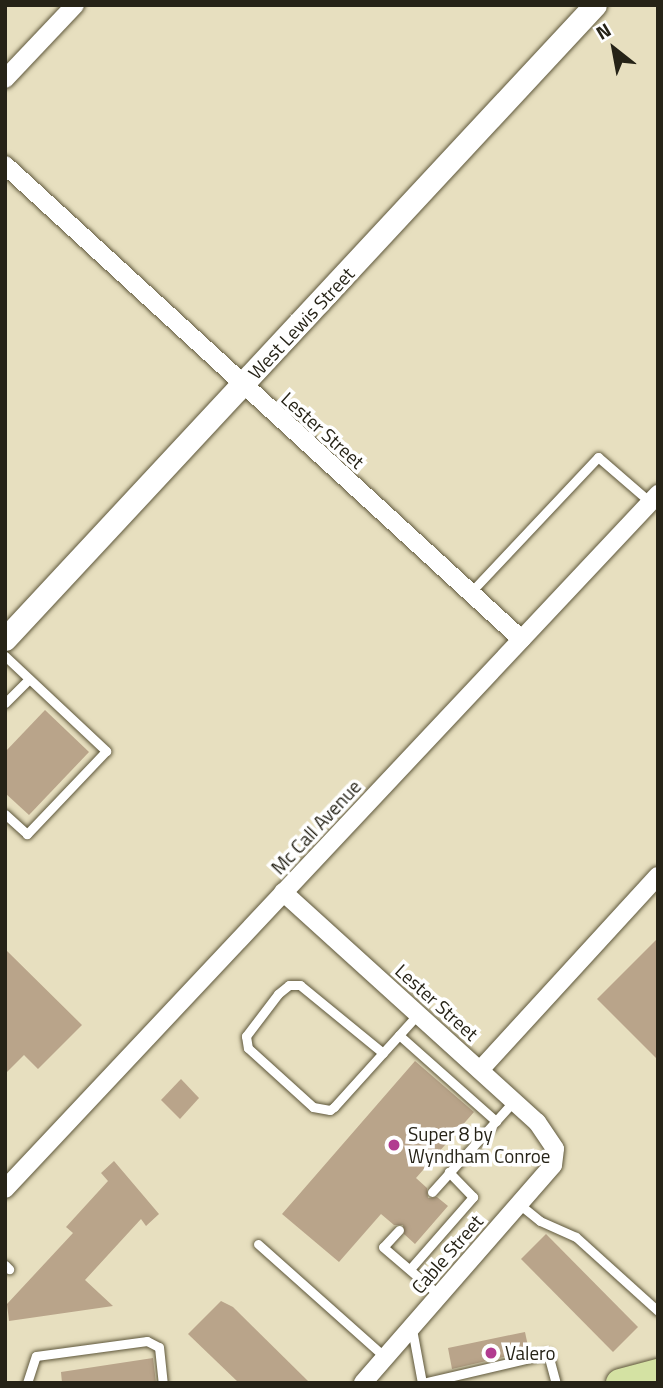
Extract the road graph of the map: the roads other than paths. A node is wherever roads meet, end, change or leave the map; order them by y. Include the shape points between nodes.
1 (75, 5) edge
2 (595, 5) edge
3 (5, 79) edge
4 (5, 165) edge
5 (243, 385) junction
6 (654, 498) edge
7 (470, 593) junction
8 (5, 639) edge
9 (521, 639) junction
10 (5, 656) edge
11 (29, 678) junction
12 (5, 704) edge
13 (5, 814) edge
14 (658, 876) edge
15 (283, 892) junction
16 (418, 1014) junction
17 (399, 1035) junction
18 (383, 1053) junction
19 (480, 1070) junction
20 (514, 1101) junction
21 (496, 1121) junction
22 (555, 1149) joint
23 (449, 1172) junction
24 (5, 1189) edge
25 (432, 1192) dead end
26 (519, 1204) junction
27 (399, 1230) dead end
28 (258, 1244) dead end
29 (410, 1269) junction
30 (439, 1295) junction
31 (658, 1311) edge
32 (411, 1327) junction
33 (385, 1357) junction
34 (658, 1373) edge
35 (27, 1383) edge
36 (163, 1383) edge
37 (363, 1383) edge
38 (422, 1383) edge
39 (556, 1383) edge
40 (621, 1383) edge

1 - 3 street
2 - 5 street, West Lewis Street
4 - 5 street, Lester Street
5 - 7 street, Lester Street
5 - 8 street, West Lewis Street
6 - 7 lane via 598,457
6 - 9 street, Mc Call Avenue
7 - 9 street, Lester Street
9 - 15 street, Mc Call Avenue
10 - 11 lane
11 - 12 lane
11 - 13 lane via 106,751 27,834
14 - 19 street
15 - 16 street, Lester Street
15 - 24 street, Mc Call Avenue
16 - 17 lane
16 - 19 street, Lester Street
17 - 18 lane
17 - 21 lane
18 - 18 lane via 334,1107 322,1110 248,1048 246,1035 278,994 289,985 300,985
19 - 20 street, Lester Street
20 - 21 lane
20 - 22 street, Lester Street via 537,1122
21 - 23 lane
22 - 26 street, Cable Street via 553,1165
23 - 25 lane
23 - 29 lane via 474,1197
26 - 30 street, Cable Street
26 - 31 lane via 576,1237
27 - 29 lane via 383,1247
28 - 33 lane
29 - 30 lane
30 - 32 street, Cable Street
32 - 33 street, Cable Street
32 - 38 lane
33 - 37 street, Cable Street
34 - 40 main road
35 - 36 lane via 36,1356 147,1341 159,1347
38 - 39 lane via 548,1354

